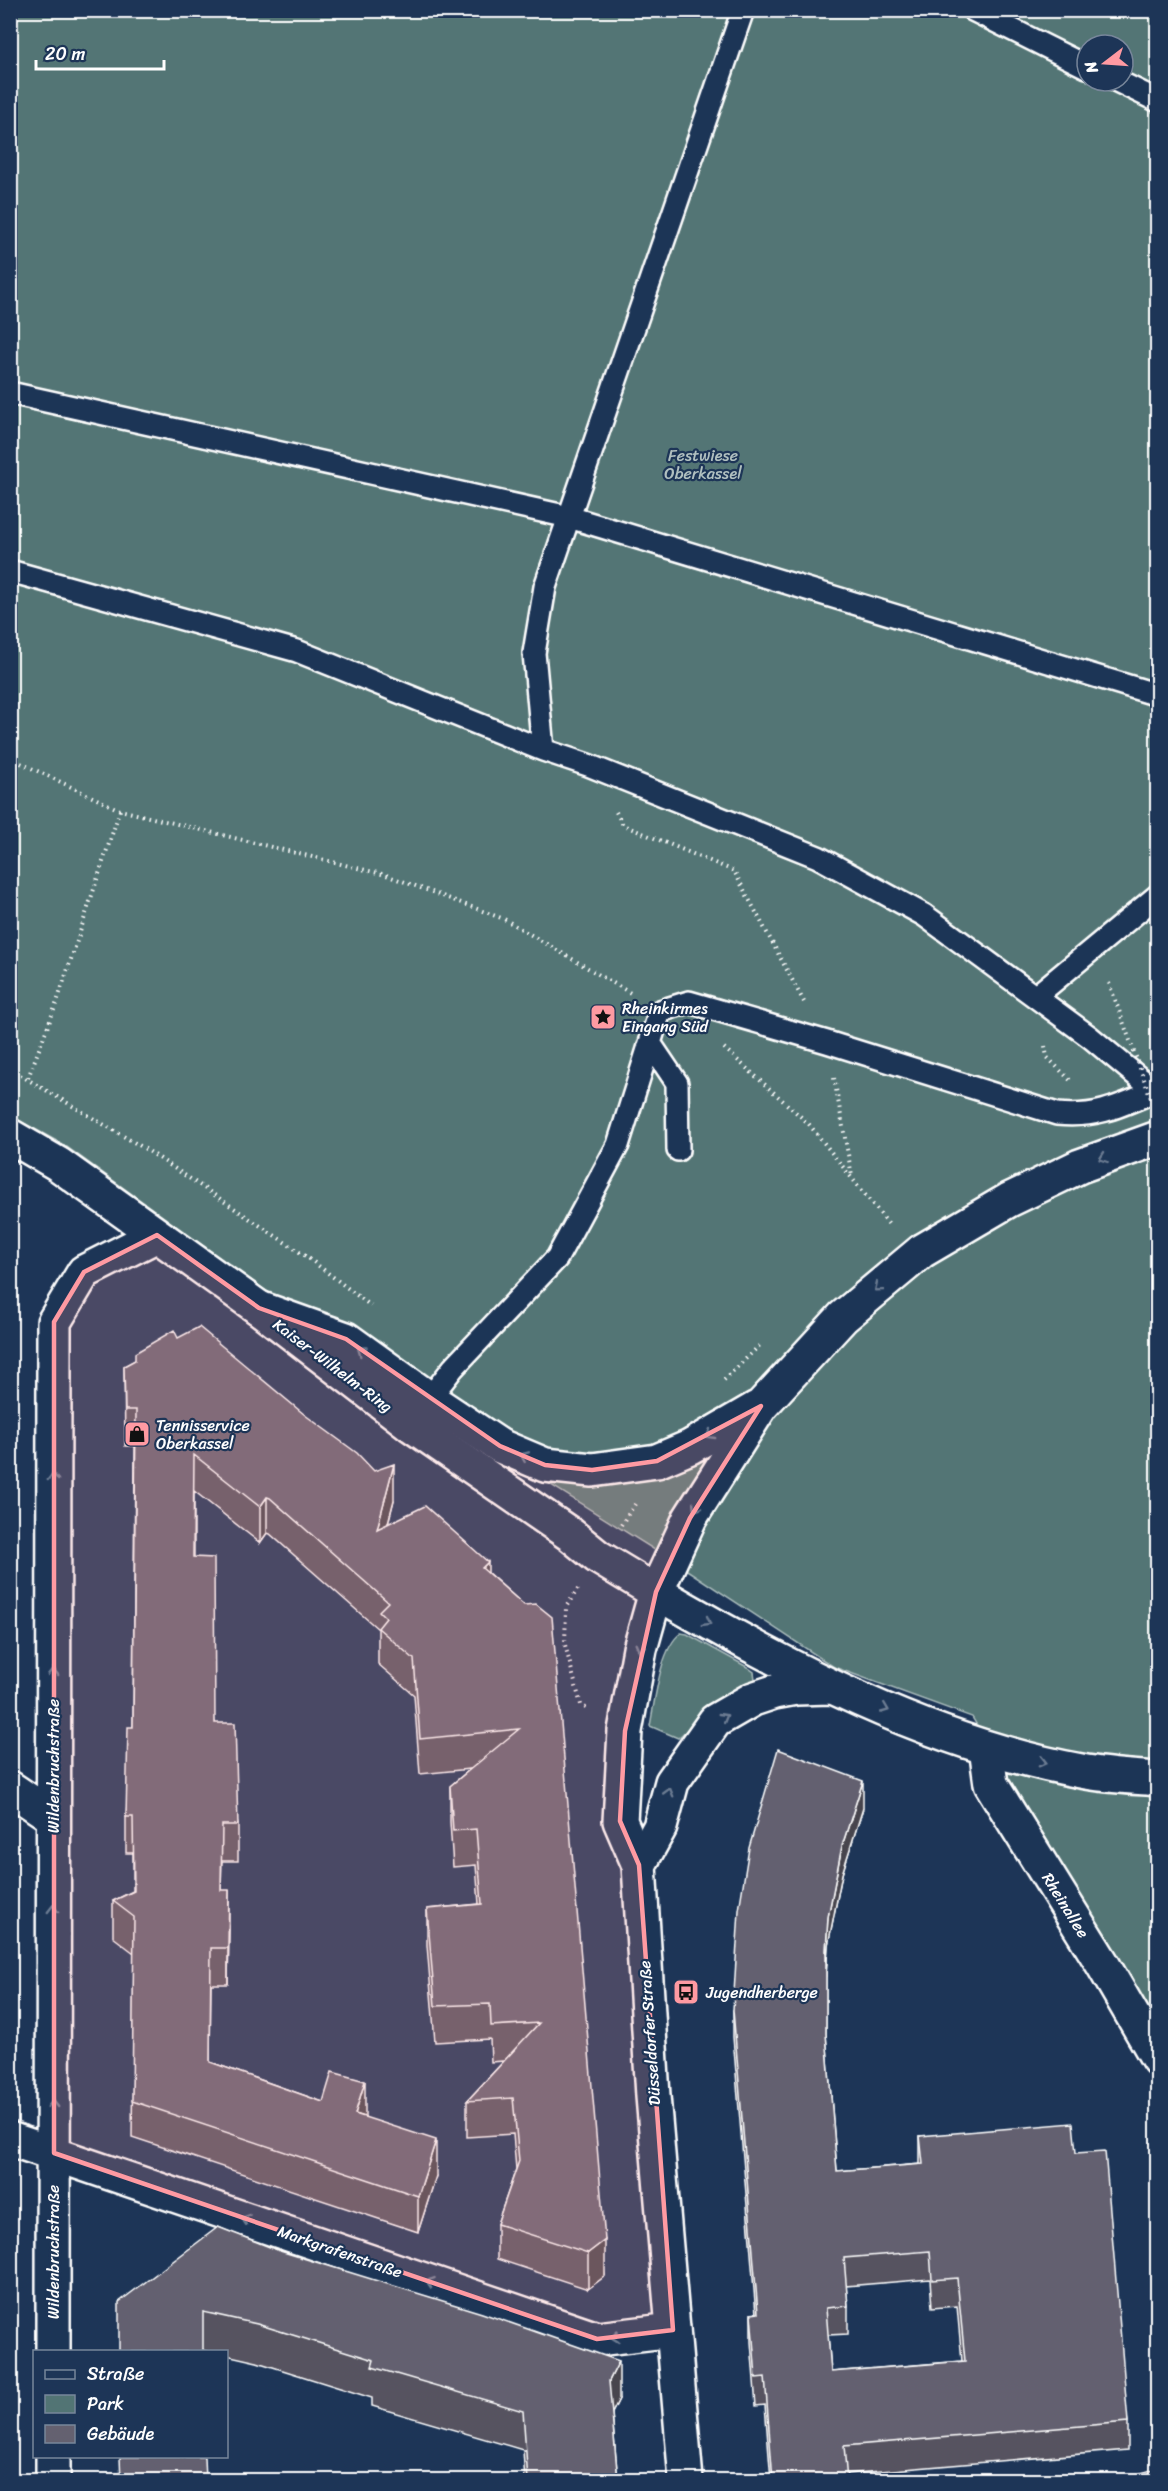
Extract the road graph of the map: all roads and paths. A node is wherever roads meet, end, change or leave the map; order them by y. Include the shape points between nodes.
1 (743, 10) edge
2 (973, 10) edge
3 (1075, 61) edge
4 (1135, 90) edge
5 (1158, 101) edge
6 (10, 393) edge
7 (569, 517) junction
8 (10, 571) edge
9 (1158, 695) edge
10 (543, 750) junction
11 (10, 758) edge
12 (588, 765) junction
13 (120, 810) junction
14 (1158, 895) edge
15 (1108, 983) dead end
16 (1036, 996) junction
17 (660, 1011) junction
18 (827, 1042) junction
19 (650, 1043) junction
20 (719, 1044) dead end
21 (10, 1069) edge
22 (28, 1078) junction
23 (1152, 1102) dead end
24 (10, 1136) edge
25 (1158, 1138) edge
26 (678, 1150) dead end
27 (853, 1177) junction
28 (894, 1231) dead end
29 (157, 1235) junction
30 (380, 1313) dead end
31 (769, 1337) dead end
32 (721, 1383) dead end
33 (761, 1406) junction
34 (419, 1411) junction
35 (656, 1592) junction
36 (831, 1687) junction
37 (986, 1748) junction
38 (1158, 1779) edge
39 (10, 1788) edge
40 (53, 1817) junction
41 (639, 1864) junction
42 (1158, 2059) edge
43 (10, 2139) edge
44 (54, 2153) junction
45 (673, 2330) junction
46 (53, 2350) edge
47 (53, 2458) edge
48 (53, 2481) edge
49 (686, 2481) edge

1 - 7 lane
2 - 3 lane
4 - 5 lane
6 - 7 lane
7 - 9 lane
7 - 10 lane via 545,587 534,653
8 - 10 lane via 297,651
10 - 12 lane
11 - 13 path
12 - 16 lane via 818,857 924,915
12 - 18 path via 623,825 734,871
13 - 17 path via 386,875 504,919
13 - 22 path
14 - 16 lane
15 - 23 path, bridge
16 - 18 lane via 1155,1091 1102,1113 1057,1114
17 - 18 lane via 689,1002
17 - 19 lane
18 - 27 path
19 - 26 lane via 677,1083
19 - 34 lane via 626,1148 557,1258 453,1368
20 - 27 path via 808,1123
21 - 22 path
22 - 30 path via 147,1150 307,1257
24 - 29 main road, Kaiser-Wilhelm-Ring via 58,1164
25 -> 33 main road, bridge via 1080,1166 1009,1200 922,1251 843,1317
27 - 28 path
29 - 34 main road, Kaiser-Wilhelm-Ring via 259,1308 346,1339
40 -> 29 main road, Wildenbruchstraße via 54,1322 84,1272
31 - 32 path
33 -> 34 main road via 690,1447 657,1461 592,1470 545,1466
33 -> 35 main road, Düsseldorfer Straße via 690,1518
34 - 35 main road via 598,1557
35 -> 36 main road
35 -> 41 main road, Düsseldorfer Straße via 640,1648 625,1731 620,1821
36 -> 37 main road
41 -> 36 main road via 660,1827 672,1782 715,1721 774,1692
37 -> 38 main road via 1082,1772
37 - 42 main road, Rheinallee via 991,1784
39 - 40 main road
44 -> 40 main road, Wildenbruchstraße
41 - 45 main road, Düsseldorfer Straße
43 - 44 main road, Markgrafenstraße
45 -> 44 main road, Markgrafenstraße via 597,2339
44 - 46 main road, Wildenbruchstraße
45 - 49 main road, Düsseldorfer Straße
47 - 48 main road

